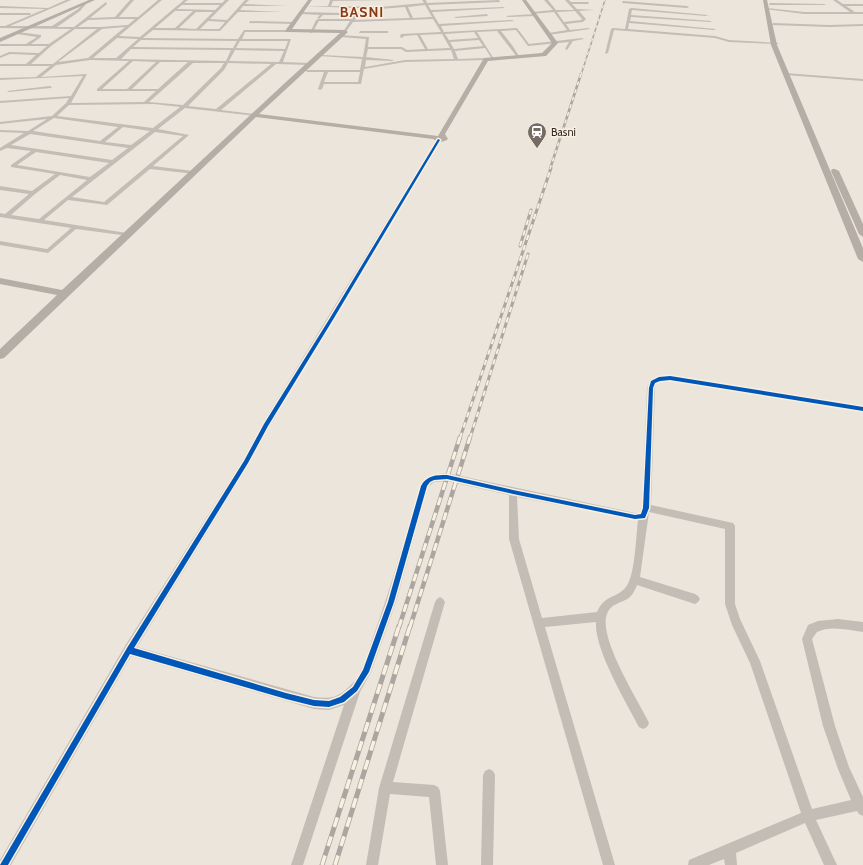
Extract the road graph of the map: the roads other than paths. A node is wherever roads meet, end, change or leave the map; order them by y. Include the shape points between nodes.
1 (69, 0) edge
2 (93, 0) edge
3 (132, 0) edge
4 (160, 0) edge
5 (186, 0) edge
6 (205, 0) edge
7 (228, 0) edge
8 (247, 0) edge
9 (268, 0) edge
10 (289, 0) edge
11 (310, 0) edge
12 (332, 0) edge
13 (355, 0) edge
14 (385, 0) edge
15 (424, 0) edge
16 (499, 0) edge
17 (524, 0) edge
18 (546, 0) edge
19 (665, 0) edge
20 (685, 0) edge
21 (766, 0) edge
22 (835, 0) edge
23 (568, 1) edge
24 (447, 2) edge
25 (623, 2) dead end
26 (644, 2) edge
27 (588, 3) dead end
28 (84, 4) junction
29 (106, 4) dead end
30 (182, 4) junction
31 (201, 4) junction
32 (224, 4) junction
33 (426, 4) junction
34 (243, 5) junction
35 (265, 5) junction
36 (406, 5) junction
37 (665, 5) junction
38 (842, 5) junction
39 (863, 5) edge
40 (286, 6) junction
41 (307, 6) junction
42 (329, 6) junction
43 (770, 6) edge
44 (0, 7) edge
45 (17, 7) junction
46 (336, 7) junction
47 (385, 7) junction
48 (687, 7) junction
49 (51, 8) junction
50 (380, 8) junction
51 (503, 8) junction
52 (483, 9) junction
53 (175, 10) junction
54 (451, 10) junction
55 (576, 10) junction
56 (592, 10) dead end
57 (195, 11) junction
58 (216, 11) junction
59 (238, 11) junction
60 (259, 11) junction
61 (431, 11) junction
62 (281, 12) junction
63 (688, 13) junction
64 (834, 13) junction
65 (854, 13) junction
66 (863, 13) edge
67 (0, 14) edge
68 (5, 14) junction
69 (35, 14) junction
70 (302, 14) junction
71 (322, 14) junction
72 (334, 14) junction
73 (357, 14) junction
74 (382, 14) junction
75 (534, 14) junction
76 (555, 14) junction
77 (580, 14) junction
78 (706, 14) dead end
79 (487, 15) junction
80 (508, 16) junction
81 (629, 16) junction
82 (456, 17) junction
83 (0, 18) edge
84 (116, 18) junction
85 (139, 18) junction
86 (434, 18) junction
87 (412, 19) junction
88 (87, 20) junction
89 (206, 20) junction
90 (318, 20) junction
91 (384, 20) junction
92 (690, 20) junction
93 (228, 21) junction
94 (353, 21) junction
95 (512, 21) junction
96 (710, 21) dead end
97 (822, 21) dead end
98 (845, 21) dead end
99 (250, 22) junction
100 (491, 22) junction
101 (628, 22) junction
102 (773, 22) junction
103 (273, 23) junction
104 (294, 23) junction
105 (563, 23) junction
106 (459, 24) junction
107 (438, 25) junction
108 (863, 25) edge
109 (129, 26) junction
110 (852, 26) junction
111 (2, 27) edge
112 (691, 27) junction
113 (29, 28) junction
114 (52, 28) junction
115 (74, 28) junction
116 (102, 28) junction
117 (153, 29) junction
118 (176, 29) junction
119 (517, 29) junction
120 (588, 29) dead end
121 (714, 29) dead end
122 (197, 30) junction
123 (209, 30) junction
124 (498, 30) junction
125 (626, 30) junction
126 (244, 31) junction
127 (267, 31) junction
128 (288, 31) junction
129 (475, 31) junction
130 (569, 31) junction
131 (47, 32) dead end
132 (311, 32) junction
133 (18, 33) junction
134 (443, 33) junction
135 (418, 34) junction
136 (549, 34) junction
137 (342, 35) junction
138 (693, 35) junction
139 (40, 36) junction
140 (115, 37) junction
141 (402, 37) dead end
142 (140, 38) junction
143 (239, 39) junction
144 (481, 39) junction
145 (582, 39) dead end
146 (0, 40) edge
147 (202, 40) junction
148 (572, 40) junction
149 (447, 41) junction
150 (555, 43) junction
151 (775, 43) junction
152 (0, 45) edge
153 (27, 45) junction
154 (50, 45) junction
155 (522, 45) dead end
156 (528, 45) junction
157 (511, 46) junction
158 (517, 46) dead end
159 (486, 47) junction
160 (130, 48) junction
161 (366, 48) junction
162 (234, 49) junction
163 (452, 49) junction
164 (566, 49) dead end
165 (286, 50) junction
166 (427, 50) junction
167 (97, 52) junction
168 (102, 53) dead end
169 (606, 53) dead end
170 (40, 54) junction
171 (107, 54) dead end
172 (322, 56) junction
173 (517, 56) junction
174 (0, 57) edge
175 (364, 58) junction
176 (493, 58) junction
177 (89, 59) junction
178 (456, 59) junction
179 (486, 59) junction
180 (101, 60) junction
181 (117, 60) junction
182 (132, 60) junction
183 (160, 60) junction
184 (192, 61) junction
185 (228, 61) junction
186 (404, 61) junction
187 (275, 62) junction
188 (281, 63) junction
189 (0, 64) edge
190 (96, 64) dead end
191 (27, 65) junction
192 (53, 65) junction
193 (84, 65) junction
194 (90, 65) dead end
195 (308, 67) junction
196 (362, 70) junction
197 (326, 71) junction
198 (789, 74) junction
199 (57, 76) junction
200 (37, 78) junction
201 (1, 79) edge
202 (863, 80) edge
203 (322, 83) junction
204 (50, 87) junction
205 (320, 89) dead end
206 (128, 90) junction
207 (159, 90) junction
208 (9, 91) dead end
209 (70, 97) junction
210 (43, 99) junction
211 (0, 102) edge
212 (145, 103) junction
213 (68, 104) junction
214 (185, 106) junction
215 (218, 110) junction
216 (257, 115) junction
217 (53, 117) junction
218 (0, 123) edge
219 (122, 126) junction
220 (154, 130) junction
221 (0, 131) edge
222 (28, 132) junction
223 (438, 138) junction
224 (101, 142) junction
225 (0, 145) edge
226 (7, 146) junction
227 (133, 147) junction
228 (0, 150) edge
229 (36, 150) junction
230 (114, 162) junction
231 (206, 164) junction
232 (149, 167) junction
233 (193, 173) junction
234 (59, 174) junction
235 (92, 179) junction
236 (0, 188) edge
237 (33, 193) junction
238 (67, 198) junction
239 (3, 215) edge
240 (40, 221) junction
241 (76, 227) junction
242 (863, 234) edge
243 (127, 235) junction
244 (0, 243) edge
245 (863, 259) edge
246 (0, 281) edge
247 (65, 294) junction
248 (0, 355) edge
249 (0, 362) edge
250 (863, 409) edge
251 (513, 492) junction
252 (644, 512) junction
253 (635, 580) junction
254 (695, 599) dead end
255 (440, 602) dead end
256 (601, 616) junction
257 (538, 623) junction
258 (863, 627) edge
259 (129, 650) junction
260 (355, 689) junction
261 (643, 723) dead end
262 (489, 775) dead end
263 (385, 788) junction
264 (862, 805) edge
265 (808, 816) junction
266 (729, 850) junction
267 (4, 865) edge
268 (297, 865) edge
269 (372, 865) edge
270 (442, 865) edge
271 (487, 865) edge
272 (609, 865) edge
273 (694, 865) edge
274 (731, 865) edge
275 (831, 865) edge

1 - 49 street
2 - 28 street
3 - 84 street
4 - 85 street
5 - 30 street
6 - 31 street
7 - 32 street
8 - 34 street
9 - 35 street
10 - 40 street
11 - 41 street
12 - 13 street
12 - 42 street
13 - 14 street
14 - 47 street
15 - 33 street
16 - 24 street
16 - 51 street
17 - 75 street
18 - 76 street
19 - 37 street
20 - 48 street
21 - 43 street
22 - 38 street
23 - 27 street
23 - 55 street
24 - 33 street
25 - 26 street
26 - 37 street
28 - 113 street
28 - 114 street
29 - 88 street
30 - 31 street
30 - 53 street
31 - 32 street
32 - 58 street
33 - 36 street
33 - 61 street
34 - 35 street
34 - 59 street
35 - 40 street
36 - 47 street
36 - 87 street
37 - 48 street
38 - 39 street
38 - 65 street
40 - 62 street
41 - 42 street
41 - 70 street
42 - 46 street
43 - 64 street via 804,13
43 - 64 street via 822,4
43 - 102 street
43 - 151 street
44 - 45 street
45 - 49 street
45 - 68 street
46 - 50 street
46 - 72 street
47 - 50 street
48 - 63 street
49 - 69 street
50 - 74 street
51 - 52 street
51 - 80 street
52 - 54 street
52 - 79 street
53 - 57 street
53 - 117 street
54 - 61 street
54 - 82 street
55 - 56 street
55 - 76 street
55 - 77 street
57 - 58 street
57 - 118 street
58 - 89 street
59 - 60 street
59 - 93 street
60 - 62 street
60 - 99 street
61 - 86 street
62 - 103 street
63 - 78 street
63 - 81 street via 631,9
63 - 92 street
64 - 65 street
65 - 66 street
67 - 68 street
68 - 69 street
68 - 83 street
69 - 111 street
70 - 71 street
70 - 104 street
71 - 72 street
71 - 90 street
72 - 73 street
73 - 74 street
73 - 94 street
74 - 91 street
75 - 76 street
75 - 80 street
75 - 136 street
76 - 77 street
76 - 105 street
77 - 105 street via 584,19 582,21
79 - 82 street
79 - 100 street
80 - 95 street
81 - 92 street
81 - 101 street
82 - 106 street
84 - 85 street
84 - 88 street
85 - 109 street
86 - 87 street
86 - 107 street
87 - 91 street
88 - 115 street
89 - 93 street
89 - 122 street
90 - 94 street
90 - 132 street
91 - 94 street
91 - 137 street via 388,34
92 - 96 street
92 - 112 street
93 - 123 street via 220,30
94 - 137 street
95 - 100 street
95 - 119 street
97 - 102 street
98 - 110 street
99 - 103 street
99 - 126 street
100 - 106 street
101 - 112 street
101 - 125 street
102 - 110 street
102 - 151 street
103 - 104 street
103 - 127 street
104 - 128 street
105 - 130 street
106 - 107 street
107 - 134 street
108 - 110 street
109 - 116 street
109 - 140 street
111 - 113 street
112 - 121 street
112 - 138 street
113 - 114 street
113 - 133 street
114 - 115 street
115 - 116 street
115 - 154 street
116 - 192 street
117 - 118 street
117 - 142 street
118 - 122 street
119 - 124 street
119 - 156 street
120 - 130 street
122 - 123 street
123 - 147 street
124 - 129 street
124 - 157 street
125 - 138 street
125 - 169 street via 611,30
126 - 127 street
126 - 143 street
127 - 128 street
128 - 132 street
129 - 134 street
129 - 144 street
130 - 136 street
131 - 139 street
132 - 137 street
133 - 139 street
133 - 146 street
134 - 135 street
134 - 149 street
135 - 141 street
135 - 166 street
136 - 150 street
137 - 161 street via 367,37
137 - 172 street
137 - 195 street
138 - 151 street via 729,41
139 - 153 street
140 - 142 street
140 - 167 street
142 - 147 street
142 - 160 street
143 - 147 street
143 - 162 street
143 - 165 street via 290,40
144 - 149 street
144 - 159 street
145 - 148 street
148 - 150 street
148 - 164 street
149 - 163 street
150 - 156 street
150 - 173 street via 544,55
151 - 198 street
152 - 153 street
153 - 154 street
154 - 170 street
155 - 156 street
157 - 158 street
157 - 173 street
159 - 163 street
159 - 176 street
160 - 162 street
160 - 181 street
161 - 166 street
161 - 175 street
162 - 165 street
162 - 185 street
163 - 166 street
163 - 178 street
165 - 188 street
167 - 168 street
167 - 177 street
170 - 174 street via 8,53
170 - 191 street
171 - 180 street
172 - 175 street
172 - 195 street
173 - 176 street
175 - 186 street
175 - 196 street
176 - 179 street
177 - 180 street
177 - 192 street
177 - 193 street
178 - 179 street
178 - 186 street
179 - 223 street
180 - 181 street
180 - 190 street
181 - 182 street
182 - 183 street
182 - 206 street via 98,90
183 - 184 street
183 - 206 street
184 - 185 street
184 - 207 street
185 - 187 street
185 - 214 street
186 - 196 street
187 - 188 street
187 - 215 street
188 - 195 street
189 - 191 street
191 - 192 street
192 - 193 street
192 - 200 street
193 - 194 street
195 - 197 street
195 - 216 street
196 - 197 street
196 - 203 street via 360,83
197 - 203 street
198 - 202 street
198 - 242 street
198 - 245 street
199 - 200 street
199 - 204 street
199 - 209 street via 86,74
200 - 201 street
203 - 205 street
204 - 208 street
204 - 210 street
206 - 207 street
207 - 212 street
209 - 210 street
209 - 213 street
210 - 211 street
212 - 213 street
212 - 214 street
213 - 217 street
214 - 215 street
214 - 220 street
215 - 216 street
216 - 223 street
216 - 231 street
217 - 218 street
217 - 219 street
217 - 222 street
219 - 220 street
219 - 224 street
220 - 227 street
220 - 232 street via 187,135
221 - 222 street
222 - 224 street
222 - 226 street
223 - 259 street via 246,462
224 - 227 street
225 - 226 street
226 - 228 street
226 - 229 street
227 - 230 street
229 - 230 street
229 - 234 street via 13,166
230 - 235 street
231 - 233 street
231 - 249 street
232 - 233 street
232 - 238 street via 105,204
233 - 243 street
234 - 235 street
234 - 237 street
235 - 238 street
236 - 237 street
237 - 239 street
238 - 240 street
239 - 240 street
240 - 241 street
241 - 243 street
241 - 244 street via 48,251
243 - 247 street
246 - 247 street
247 - 248 street
250 - 252 street via 670,378 659,379 653,382 651,388
251 - 252 street via 635,517
251 - 257 street via 514,539
251 - 260 street via 447,477 437,477 426,483 391,602 366,672
252 - 253 street
252 - 265 street via 730,526 730,604 755,661
253 - 254 street
253 - 256 street via 629,591 606,604
255 - 263 street
256 - 257 street
256 - 261 street via 604,645
257 - 272 street
258 - 264 street via 847,624 819,626 812,628 806,639 824,716 838,756
259 - 260 street via 314,703 328,704 342,700
259 - 267 street
260 - 268 street
262 - 271 street
263 - 269 street
263 - 270 street via 434,791
264 - 265 street
265 - 266 street
265 - 275 street
266 - 273 street
266 - 274 street

